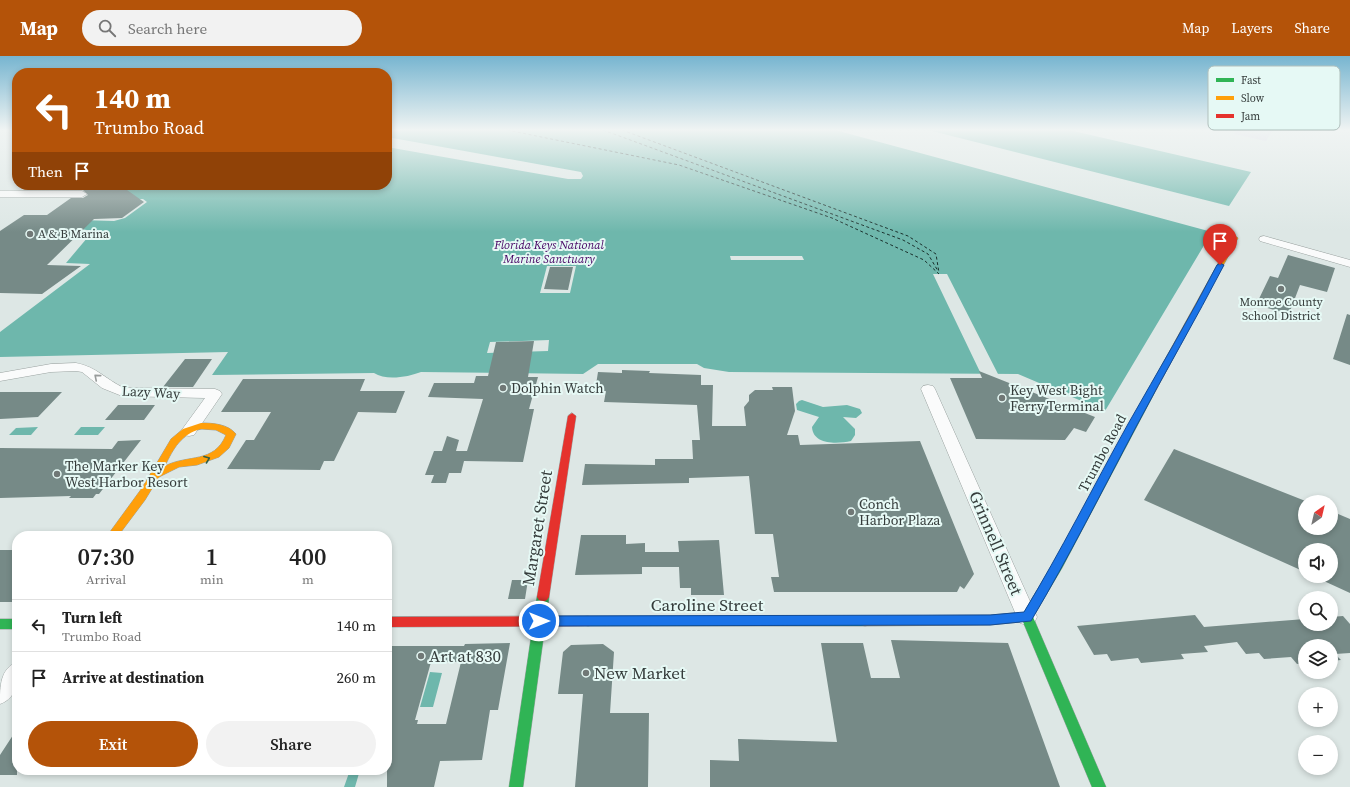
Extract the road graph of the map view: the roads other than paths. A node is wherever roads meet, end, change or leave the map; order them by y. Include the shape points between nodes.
1 (0, 194) edge
2 (82, 194) dead end
3 (1234, 238) dead end
4 (1264, 239) dead end
5 (1350, 264) edge
6 (0, 377) edge
7 (928, 389) dead end
8 (572, 416) dead end
9 (189, 431) junction
10 (157, 474) junction
11 (116, 531) edge
12 (1027, 617) junction
13 (539, 621) junction
14 (392, 622) edge
15 (0, 624) edge
16 (12, 624) edge
17 (12, 678) edge
18 (0, 694) edge
19 (516, 787) edge
20 (1099, 787) edge

1 - 2 street
3 - 12 street, Trumbo Road via 1058,565
4 - 5 street
9 -> 6 street, Lazy Way via 215,394 122,392 107,385 86,369 76,367 51,368
7 - 12 street, Grinnell Street
8 - 13 street, Margaret Street
9 - 10 street via 176,439 170,447
10 -> 9 street via 180,463 191,463 215,455 230,441 227,429 219,426 208,425
10 - 11 street
12 - 13 street, Caroline Street via 990,620 778,622
12 - 20 street, Grinnell Street
13 - 14 street, Caroline Street
13 - 19 street, Margaret Street
15 - 16 street
17 - 18 street

